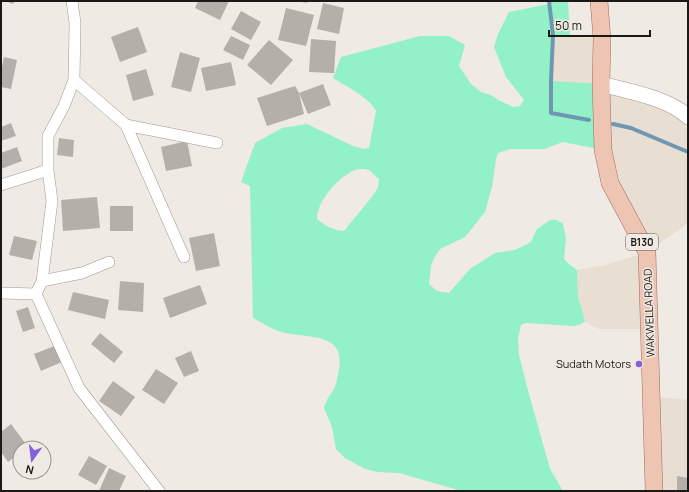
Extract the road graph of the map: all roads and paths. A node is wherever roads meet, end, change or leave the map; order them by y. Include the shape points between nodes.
1 (72, 1) edge
2 (599, 1) edge
3 (74, 80) junction
4 (601, 84) junction
5 (688, 117) edge
6 (126, 125) junction
7 (217, 143) dead end
8 (48, 170) junction
9 (1, 185) edge
10 (184, 257) dead end
11 (108, 262) dead end
12 (42, 281) junction
13 (1, 293) edge
14 (36, 294) junction
15 (159, 491) edge
16 (654, 491) edge

1 - 3 street via 75,23
2 - 4 main road, WAKWELLA ROAD / B130 via 602,39
3 - 6 street
3 - 8 street via 48,136
4 - 5 street via 668,103
4 - 16 main road, WAKWELLA ROAD / B130 via 603,150 610,183 647,252
6 - 7 street
6 - 10 street
8 - 9 street
8 - 12 street via 52,202
11 - 12 street via 82,273
12 - 14 street
13 - 14 street
14 - 15 street via 79,388

